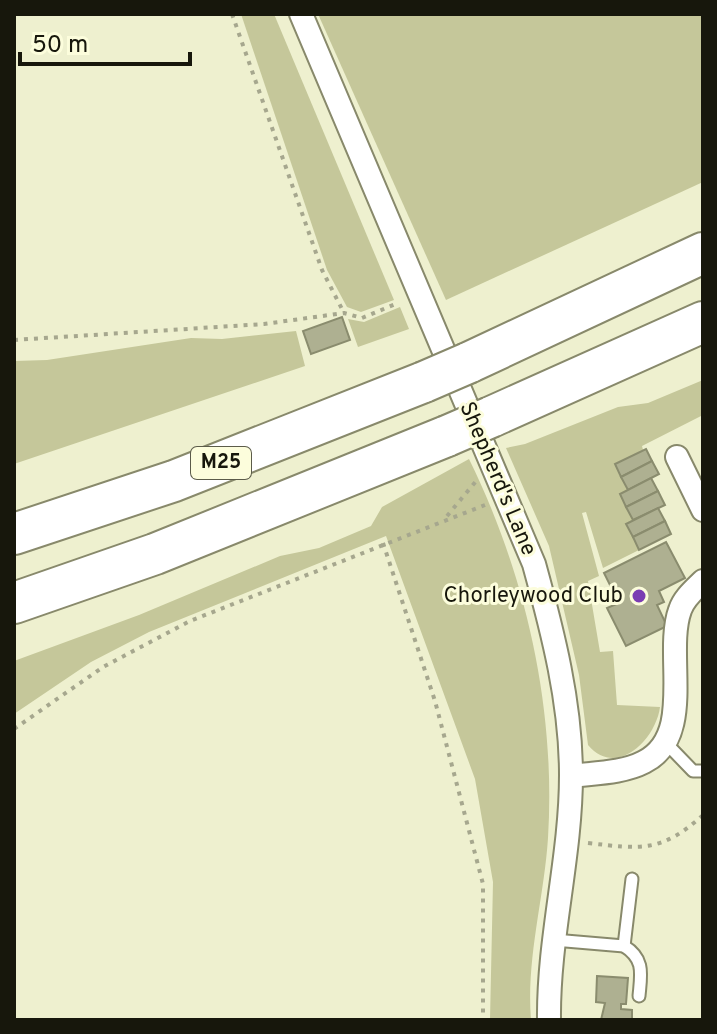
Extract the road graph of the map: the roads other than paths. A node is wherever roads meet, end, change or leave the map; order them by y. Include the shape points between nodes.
1 (301, 14) edge
2 (703, 253) edge
3 (703, 322) edge
4 (677, 457) dead end
5 (703, 510) edge
6 (14, 534) edge
7 (703, 581) edge
8 (14, 603) edge
9 (665, 742) junction
10 (703, 771) edge
11 (571, 776) junction
12 (632, 879) dead end
13 (554, 940) junction
14 (624, 946) junction
15 (639, 996) dead end
16 (549, 1020) edge

1 - 11 street, Shepherd's Lane via 534,564 556,645
2 - 6 highway, M25, bridge via 424,382 174,481
3 - 8 highway, bridge via 447,436 155,554
4 - 5 street
7 - 9 street via 688,596 678,619 673,714
9 - 10 lane via 693,771
9 - 11 street via 646,762
11 - 13 street, Shepherd's Lane
12 - 14 lane
13 - 14 lane
13 - 16 street, Shepherd's Lane
14 - 15 lane via 642,964

